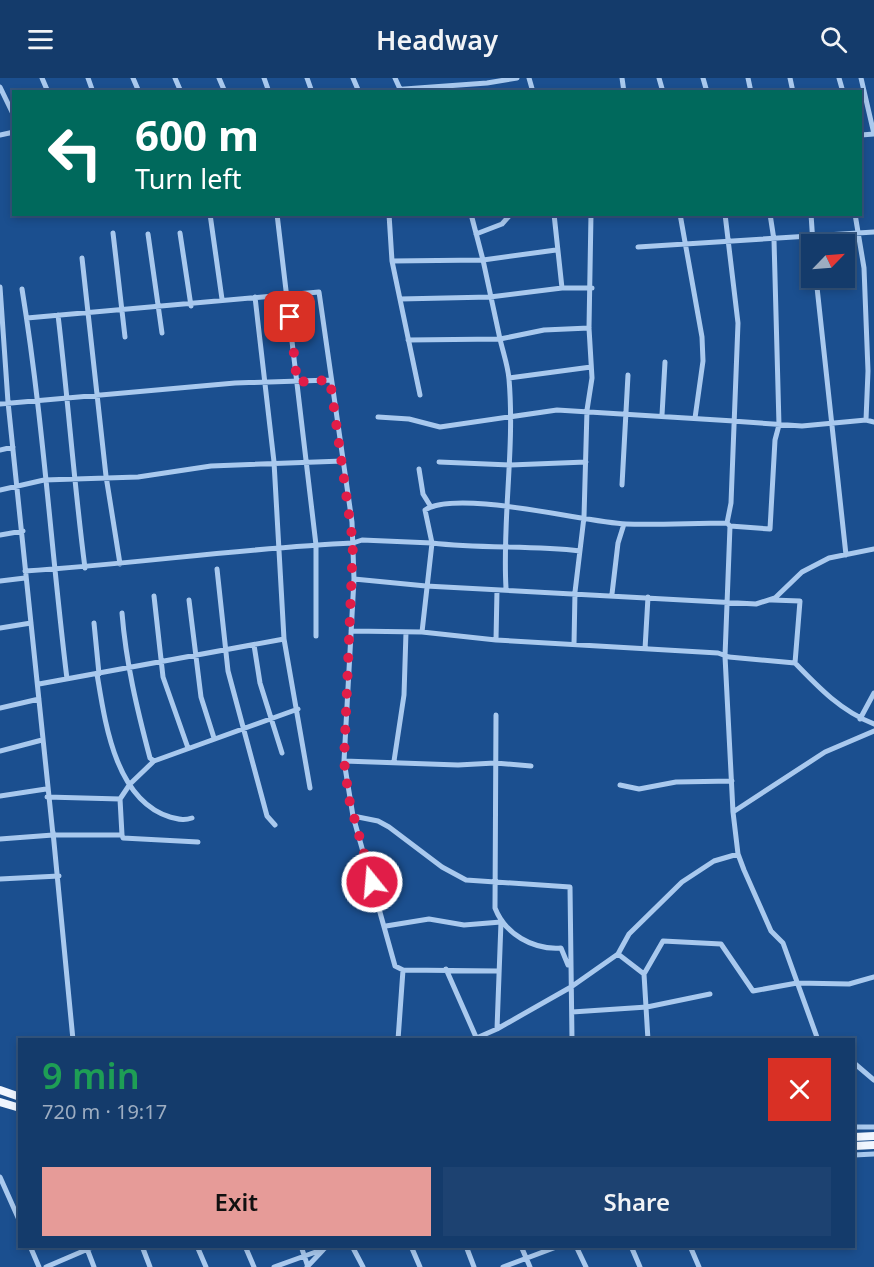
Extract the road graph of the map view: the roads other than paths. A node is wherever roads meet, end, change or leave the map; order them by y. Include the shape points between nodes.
1 (395, 78) edge
2 (444, 78) edge
3 (517, 78) edge
4 (861, 78) edge
5 (486, 80) edge
6 (447, 85) junction
7 (0, 87) edge
8 (399, 89) junction
9 (386, 90) edge
10 (12, 112) edge
11 (874, 134) edge
12 (210, 216) edge
13 (277, 216) edge
14 (389, 216) edge
15 (472, 216) edge
16 (509, 216) edge
17 (554, 216) edge
18 (591, 216) edge
19 (680, 216) edge
20 (725, 216) edge
21 (770, 216) edge
22 (811, 216) edge
23 (855, 216) edge
24 (874, 232) edge
25 (113, 233) dead end
26 (180, 233) dead end
27 (148, 234) dead end
28 (476, 234) junction
29 (813, 234) edge
30 (857, 235) junction
31 (801, 237) edge
32 (774, 240) junction
33 (728, 242) junction
34 (685, 245) junction
35 (638, 248) dead end
36 (556, 250) junction
37 (82, 258) dead end
38 (483, 260) junction
39 (392, 261) junction
40 (0, 287) edge
41 (562, 288) junction
42 (592, 288) junction
43 (818, 288) edge
44 (22, 289) dead end
45 (287, 295) junction
46 (255, 297) junction
47 (490, 297) junction
48 (222, 299) dead end
49 (400, 299) junction
50 (191, 306) dead end
51 (1, 313) edge
52 (90, 313) junction
53 (58, 315) junction
54 (27, 318) junction
55 (589, 328) junction
56 (162, 333) dead end
57 (125, 337) dead end
58 (500, 339) junction
59 (408, 340) junction
60 (665, 362) dead end
61 (3, 364) edge
62 (591, 368) junction
63 (628, 375) dead end
64 (509, 378) junction
65 (330, 380) junction
66 (297, 382) junction
67 (265, 384) junction
68 (420, 395) dead end
69 (99, 396) junction
70 (38, 399) junction
71 (68, 399) junction
72 (8, 402) junction
73 (0, 404) edge
74 (587, 410) junction
75 (624, 413) junction
76 (662, 415) junction
77 (378, 417) dead end
78 (510, 417) junction
79 (695, 418) junction
80 (866, 420) junction
81 (734, 421) junction
82 (874, 422) edge
83 (830, 424) junction
84 (780, 425) junction
85 (13, 447) junction
86 (0, 450) edge
87 (307, 461) junction
88 (343, 461) junction
89 (274, 462) junction
90 (439, 462) dead end
91 (586, 462) junction
92 (510, 465) junction
93 (419, 469) dead end
94 (106, 476) junction
95 (73, 479) junction
96 (44, 480) junction
97 (19, 486) junction
98 (622, 486) dead end
99 (0, 490) edge
100 (431, 507) junction
101 (508, 507) junction
102 (584, 517) junction
103 (624, 524) junction
104 (729, 524) junction
105 (22, 531) junction
106 (0, 535) edge
107 (353, 543) junction
108 (432, 543) junction
109 (316, 545) junction
110 (504, 547) junction
111 (281, 548) junction
112 (874, 549) edge
113 (580, 551) junction
114 (846, 555) junction
115 (120, 564) junction
116 (85, 568) junction
117 (53, 569) junction
118 (217, 569) dead end
119 (25, 574) junction
120 (354, 579) junction
121 (0, 581) edge
122 (426, 586) junction
123 (506, 588) junction
124 (497, 590) junction
125 (575, 592) junction
126 (612, 594) dead end
127 (154, 596) dead end
128 (648, 597) junction
129 (189, 600) dead end
130 (766, 600) junction
131 (727, 603) junction
132 (122, 613) dead end
133 (32, 623) junction
134 (94, 623) dead end
135 (0, 628) edge
136 (351, 632) junction
137 (406, 632) junction
138 (422, 632) junction
139 (316, 636) dead end
140 (284, 639) junction
141 (496, 640) junction
142 (574, 644) junction
143 (254, 645) junction
144 (645, 649) junction
145 (227, 651) junction
146 (194, 656) junction
147 (725, 656) junction
148 (161, 662) junction
149 (795, 663) junction
150 (129, 668) junction
151 (98, 674) junction
152 (67, 680) junction
153 (39, 684) junction
154 (874, 693) edge
155 (39, 699) junction
156 (0, 708) edge
157 (297, 709) junction
158 (496, 715) dead end
159 (270, 717) junction
160 (860, 718) junction
161 (874, 724) edge
162 (242, 728) junction
163 (874, 731) edge
164 (214, 738) junction
165 (42, 740) junction
166 (188, 748) junction
167 (0, 750) edge
168 (282, 753) dead end
169 (154, 760) junction
170 (344, 761) junction
171 (394, 761) junction
172 (495, 763) junction
173 (531, 766) dead end
174 (732, 781) junction
175 (130, 784) junction
176 (620, 785) dead end
177 (310, 788) dead end
178 (48, 793) junction
179 (0, 796) edge
180 (120, 800) junction
181 (733, 812) junction
182 (353, 816) junction
183 (192, 818) dead end
184 (275, 825) dead end
185 (53, 835) junction
186 (122, 835) junction
187 (0, 839) edge
188 (198, 842) dead end
189 (738, 854) junction
190 (59, 876) dead end
191 (0, 879) edge
192 (495, 883) junction
193 (501, 922) junction
194 (386, 926) junction
195 (618, 954) junction
196 (446, 969) junction
197 (569, 969) junction
198 (403, 970) junction
199 (498, 971) junction
200 (644, 974) junction
201 (874, 977) edge
202 (796, 983) junction
203 (571, 987) junction
204 (710, 994) dead end
205 (647, 1006) junction
206 (573, 1012) junction
207 (498, 1029) junction
208 (73, 1038) edge
209 (398, 1038) edge
210 (474, 1038) edge
211 (572, 1038) edge
212 (648, 1038) edge
213 (817, 1038) edge
214 (855, 1064) edge
215 (874, 1080) edge
216 (0, 1090) edge
217 (18, 1096) edge
218 (0, 1101) edge
219 (18, 1107) edge
220 (855, 1127) edge
221 (874, 1127) edge
222 (874, 1136) edge
223 (855, 1137) edge
224 (874, 1144) edge
225 (855, 1146) edge
226 (874, 1154) edge
227 (855, 1155) edge
228 (0, 1177) edge
229 (2, 1187) edge
230 (18, 1218) edge
231 (31, 1248) edge
232 (86, 1248) edge
233 (143, 1248) edge
234 (198, 1248) edge
235 (246, 1248) edge
236 (302, 1248) edge
237 (325, 1248) edge
238 (353, 1248) edge
239 (412, 1248) edge
240 (467, 1248) edge
241 (522, 1248) edge
242 (554, 1248) edge
243 (577, 1248) edge
244 (632, 1248) edge
245 (691, 1248) edge
246 (304, 1254) junction
247 (526, 1260) junction
248 (39, 1267) edge
249 (46, 1267) edge
250 (94, 1267) edge
251 (150, 1267) edge
252 (206, 1267) edge
253 (254, 1267) edge
254 (274, 1267) edge
255 (308, 1267) edge
256 (363, 1267) edge
257 (420, 1267) edge
258 (474, 1267) edge
259 (503, 1267) edge
260 (530, 1267) edge
261 (586, 1267) edge
262 (640, 1267) edge
263 (699, 1267) edge

1 - 8 street
2 - 6 street
3 - 5 street
4 - 11 street
5 - 6 street
6 - 8 street
7 - 10 street
8 - 9 street
12 - 48 street
13 - 45 street
14 - 39 street
15 - 28 street
16 - 28 street via 502,224
17 - 36 street
18 - 42 street
19 - 34 street
20 - 33 street
21 - 32 street
22 - 29 street
23 - 30 street
24 - 30 street
25 - 57 street
26 - 50 street
27 - 56 street
28 - 38 street
30 - 80 street via 865,291
31 - 32 street
32 - 33 street
32 - 84 street
33 - 34 street
33 - 81 street via 738,323
34 - 35 street
34 - 79 street via 704,361
36 - 38 street
36 - 41 street
37 - 52 street
38 - 39 street
38 - 47 street
39 - 49 street
40 - 51 street
41 - 42 street
41 - 47 street
42 - 55 street
43 - 83 street
44 - 54 street
45 - 46 street
45 - 65 street via 319,292
45 - 66 street
46 - 52 street
46 - 67 street
47 - 49 street
47 - 58 street
49 - 59 street
51 - 61 street
52 - 53 street
52 - 69 street
53 - 54 street
53 - 71 street
54 - 70 street
55 - 58 street via 544,330
55 - 62 street
58 - 59 street
58 - 64 street
59 - 68 street
60 - 76 street
61 - 72 street
62 - 64 street
62 - 74 street
63 - 75 street
64 - 78 street
65 - 66 street
65 - 88 street
66 - 67 street
66 - 87 street
67 - 69 street via 235,383
67 - 89 street
69 - 71 street
69 - 94 street
70 - 71 street
70 - 72 street
70 - 96 street
71 - 95 street
72 - 73 street
72 - 85 street
74 - 75 street
74 - 78 street
74 - 81 street
74 - 91 street
75 - 76 street
75 - 98 street
76 - 79 street
77 - 78 street via 440,427
78 - 92 street
79 - 81 street
80 - 82 street
80 - 83 street
81 - 84 street
81 - 104 street
83 - 84 street
83 - 114 street
84 - 104 street via 775,440 770,529
85 - 86 street
85 - 97 street
87 - 88 street
87 - 89 street
87 - 109 street
88 - 107 street
89 - 94 street via 211,466 140,477
89 - 111 street
90 - 92 street
91 - 92 street
91 - 102 street
92 - 101 street
93 - 100 street via 423,494
94 - 95 street
94 - 115 street
95 - 96 street
95 - 116 street
96 - 97 street
96 - 117 street
97 - 99 street
97 - 105 street
100 - 101 street
100 - 108 street via 425,510
101 - 102 street
101 - 110 street
102 - 103 street
102 - 113 street
103 - 104 street
103 - 126 street
104 - 131 street
105 - 106 street
105 - 119 street
107 - 108 street via 378,539
107 - 109 street
107 - 120 street
108 - 110 street
108 - 122 street
109 - 111 street
109 - 139 street
110 - 113 street
110 - 123 street
111 - 115 street
111 - 140 street
112 - 114 street
113 - 125 street
114 - 130 street via 829,558 802,572 785,590
115 - 116 street
116 - 117 street
117 - 119 street
117 - 152 street
118 - 145 street
119 - 121 street
119 - 133 street
120 - 122 street
120 - 136 street
122 - 124 street
122 - 138 street
123 - 124 street
123 - 125 street
124 - 141 street
125 - 128 street
125 - 142 street
127 - 148 street
128 - 131 street
128 - 144 street
129 - 146 street
130 - 131 street via 756,604
130 - 149 street via 800,601
131 - 147 street
132 - 150 street
133 - 135 street
133 - 153 street
134 - 151 street
136 - 137 street
136 - 170 street
137 - 138 street
137 - 171 street via 404,695
138 - 141 street
140 - 143 street
140 - 157 street
141 - 142 street
142 - 144 street
143 - 145 street
143 - 159 street
144 - 147 street
145 - 146 street
145 - 162 street
146 - 148 street
146 - 164 street
147 - 149 street
147 - 174 street
148 - 150 street
148 - 166 street via 162,677
149 - 160 street via 832,700
150 - 151 street
150 - 169 street via 150,758
151 - 152 street
151 - 175 street via 104,717 121,772
152 - 153 street
153 - 155 street
154 - 160 street
155 - 156 street
155 - 165 street
157 - 159 street
157 - 177 street
158 - 172 street
159 - 162 street
159 - 168 street
160 - 161 street
162 - 164 street
162 - 184 street via 252,752 267,816
163 - 181 street via 825,752
164 - 166 street
165 - 167 street
165 - 178 street
166 - 169 street
169 - 175 street
170 - 171 street
170 - 182 street
171 - 172 street
172 - 173 street
172 - 192 street
174 - 176 street via 676,782 639,789
174 - 181 street
175 - 180 street
175 - 183 street via 156,812 183,821
178 - 179 street
178 - 180 street
178 - 185 street
178 - 208 street
180 - 186 street
181 - 189 street
182 - 192 street via 389,827 466,880
182 - 194 street
185 - 186 street
185 - 187 street
186 - 188 street
189 - 195 street via 714,861 682,882 629,934
189 - 202 street via 771,931 783,943
190 - 191 street
192 - 193 street via 495,908
192 - 197 street via 570,887
193 - 194 street via 464,925 429,919
193 - 197 street via 535,947 561,948
193 - 199 street
194 - 198 street via 395,966
195 - 200 street
195 - 203 street
196 - 198 street
196 - 199 street
196 - 210 street
197 - 203 street
198 - 209 street
199 - 207 street
200 - 202 street via 663,941 710,943 722,945 753,991
200 - 205 street
201 - 202 street via 849,984
202 - 213 street
203 - 206 street
203 - 207 street
204 - 205 street
205 - 206 street
205 - 212 street
206 - 211 street
207 - 210 street
214 - 215 street
216 - 217 main road
218 - 219 main road
220 - 221 street
222 - 223 main road
224 - 225 main road
226 - 227 street
228 - 229 street
229 - 230 street
231 - 248 street
232 - 249 street
232 - 250 street
233 - 251 street
234 - 252 street
235 - 253 street
236 - 246 street
237 - 246 street
237 - 255 street
238 - 256 street
239 - 257 street
240 - 258 street
241 - 247 street
242 - 247 street
243 - 261 street
244 - 262 street
245 - 263 street
246 - 254 street
246 - 255 street
247 - 259 street
247 - 260 street

